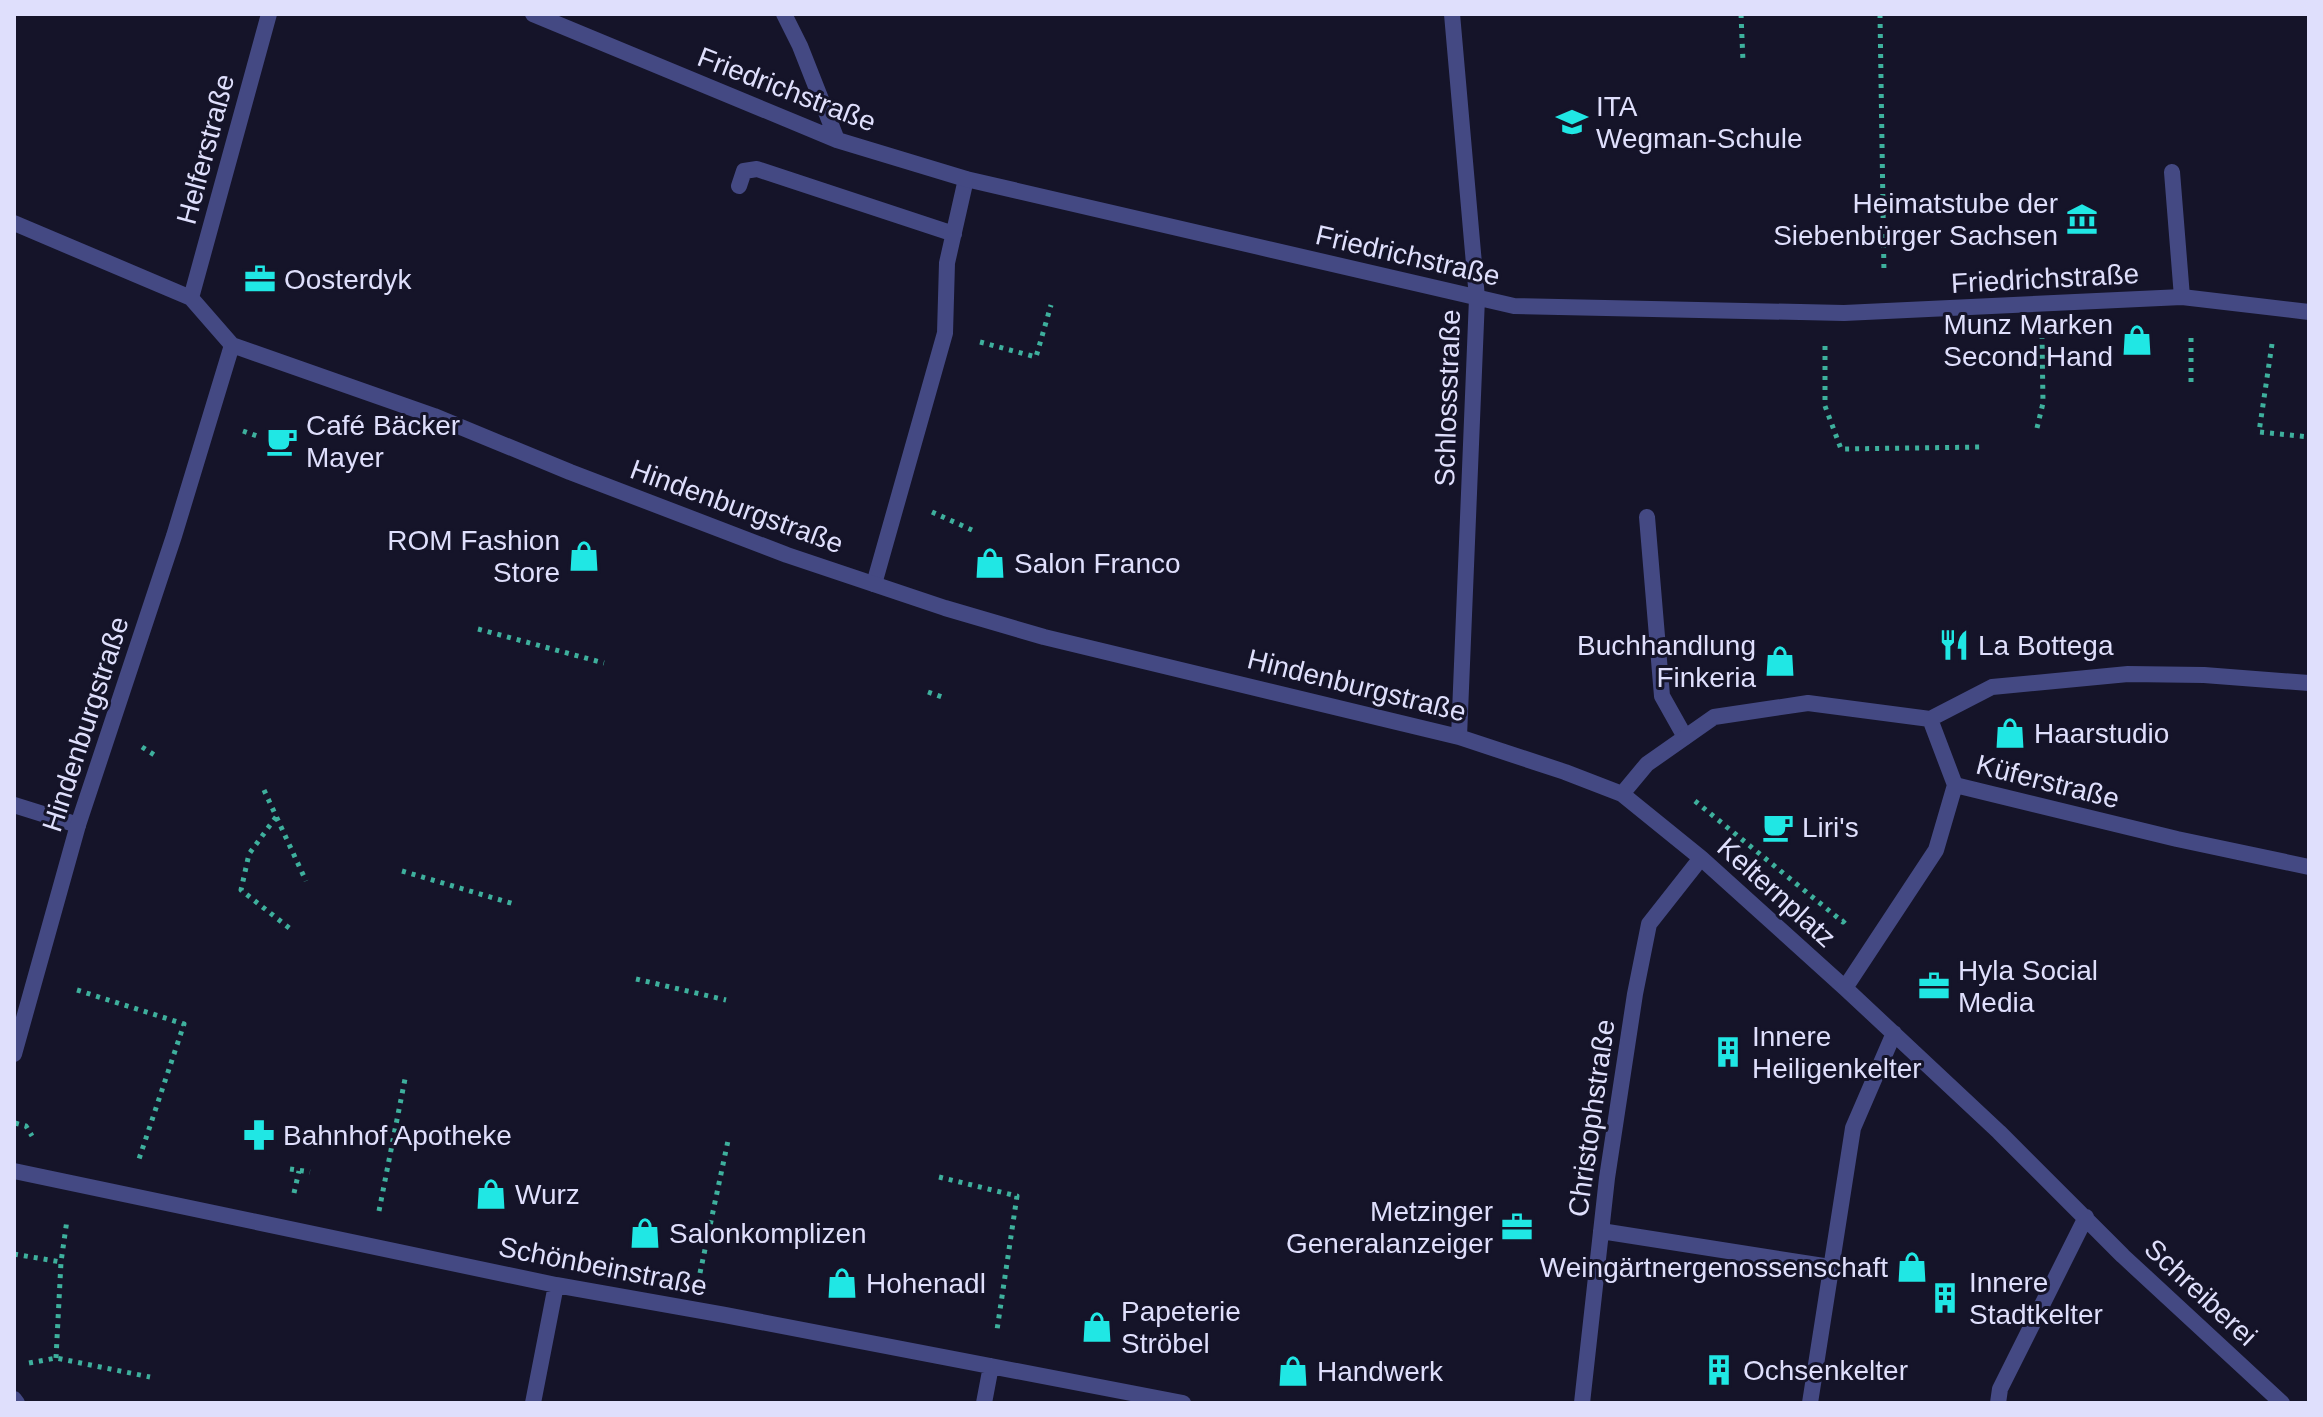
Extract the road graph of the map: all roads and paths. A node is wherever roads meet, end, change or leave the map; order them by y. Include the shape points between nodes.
1 (269, 14) edge
2 (533, 14) edge
3 (784, 14) edge
4 (1452, 14) edge
5 (1741, 14) edge
6 (1880, 14) edge
7 (1743, 62) dead end
8 (837, 140) junction
9 (2172, 172) dead end
10 (966, 179) junction
11 (739, 186) dead end
12 (14, 223) edge
13 (954, 234) junction
14 (191, 298) junction
15 (1477, 298) junction
16 (2187, 298) junction
17 (2042, 304) junction
18 (1051, 305) dead end
19 (2277, 307) junction
20 (1884, 311) junction
21 (2309, 312) edge
22 (1824, 313) junction
23 (945, 333) junction
24 (232, 345) junction
25 (2191, 382) dead end
26 (2037, 428) dead end
27 (2309, 437) edge
28 (1982, 447) dead end
29 (900, 497) junction
30 (1647, 517) dead end
31 (972, 530) dead end
32 (874, 584) junction
33 (478, 629) dead end
34 (604, 663) dead end
35 (2309, 683) edge
36 (928, 692) dead end
37 (942, 697) dead end
38 (1930, 719) junction
39 (1459, 737) junction
40 (1685, 737) junction
41 (1955, 785) junction
42 (264, 790) dead end
43 (1622, 794) junction
44 (14, 805) edge
45 (276, 817) junction
46 (78, 825) junction
47 (1725, 825) dead end
48 (1701, 858) junction
49 (2309, 867) edge
50 (402, 871) dead end
51 (306, 881) dead end
52 (514, 904) dead end
53 (1848, 917) dead end
54 (293, 931) dead end
55 (636, 979) dead end
56 (1845, 988) junction
57 (77, 990) dead end
58 (726, 1000) dead end
59 (1894, 1033) junction
60 (14, 1054) edge
61 (405, 1079) dead end
62 (729, 1136) dead end
63 (290, 1169) dead end
64 (14, 1171) edge
65 (310, 1172) dead end
66 (939, 1177) dead end
67 (127, 1194) junction
68 (69, 1210) dead end
69 (2086, 1217) junction
70 (1601, 1231) junction
71 (372, 1247) junction
72 (14, 1254) edge
73 (61, 1262) junction
74 (1830, 1267) junction
75 (556, 1285) junction
76 (692, 1309) junction
77 (56, 1358) junction
78 (29, 1363) dead end
79 (991, 1366) junction
80 (150, 1377) dead end
81 (533, 1403) edge
82 (984, 1403) edge
83 (1183, 1403) edge
84 (1582, 1403) edge
85 (1810, 1403) edge
86 (1998, 1403) edge
87 (2282, 1403) edge

1 - 14 street, Helferstraße
2 - 8 street, Friedrichstraße
3 - 8 street
4 - 15 street, Schlossstraße
5 - 7 path
6 - 20 path
8 - 10 street, Friedrichstraße
9 - 16 street
10 - 13 street
10 - 15 street, Friedrichstraße
11 - 13 street via 744,171 757,169
12 - 14 street
13 - 23 street via 947,263
14 - 24 street
15 - 22 street, Friedrichstraße via 1514,306
15 - 39 street, Schlossstraße
16 - 17 street, Friedrichstraße
16 - 19 street, Friedrichstraße
16 - 25 path
17 - 20 street, Friedrichstraße
17 - 26 path via 2043,403
18 - 23 path via 1036,357
19 - 21 street, Friedrichstraße
19 - 27 path via 2259,432
20 - 22 street, Friedrichstraße
22 - 28 path via 1825,406 1841,449
23 - 29 street
24 - 32 street, Hindenburgstraße
24 - 46 street, Hindenburgstraße
29 - 31 path
29 - 32 street
30 - 40 street via 1662,696
32 - 39 street, Hindenburgstraße via 1044,637
33 - 34 path
35 - 38 street via 2128,674 1992,687
36 - 37 path
38 - 40 street via 1808,703 1714,717
38 - 41 street
39 - 43 street, Hindenburgstraße
40 - 43 street via 1647,764
41 - 49 street, Küferstraße
41 - 56 street, Küferstraße via 1936,850
42 - 45 path
43 - 48 street, Kelternplatz
44 - 46 street
45 - 51 path
45 - 54 path via 249,854 241,890
46 - 60 street, Hindenburgstraße
47 - 53 path via 1843,922
48 - 56 street, Kelternplatz
48 - 70 street, Christophstraße via 1649,924
50 - 52 path
55 - 58 path
56 - 59 street, Kelternplatz
57 - 67 path via 184,1024
59 - 69 street, Kelternplatz
59 - 74 street via 1853,1128
61 - 71 path
62 - 76 path
63 - 65 path
64 - 67 street, Schönbeinstraße
66 - 79 path via 1017,1196
67 - 71 street, Schönbeinstraße
68 - 73 path
69 - 86 street via 2000,1389
69 - 87 street, Schreiberei
70 - 74 street
70 - 84 street, Christophstraße
71 - 75 street, Schönbeinstraße
72 - 73 path
73 - 77 path
74 - 85 street
75 - 76 street, Schönbeinstraße
75 - 81 street
76 - 79 street, Schönbeinstraße
77 - 78 path
77 - 80 path
79 - 82 street
79 - 83 street, Schönbeinstraße

